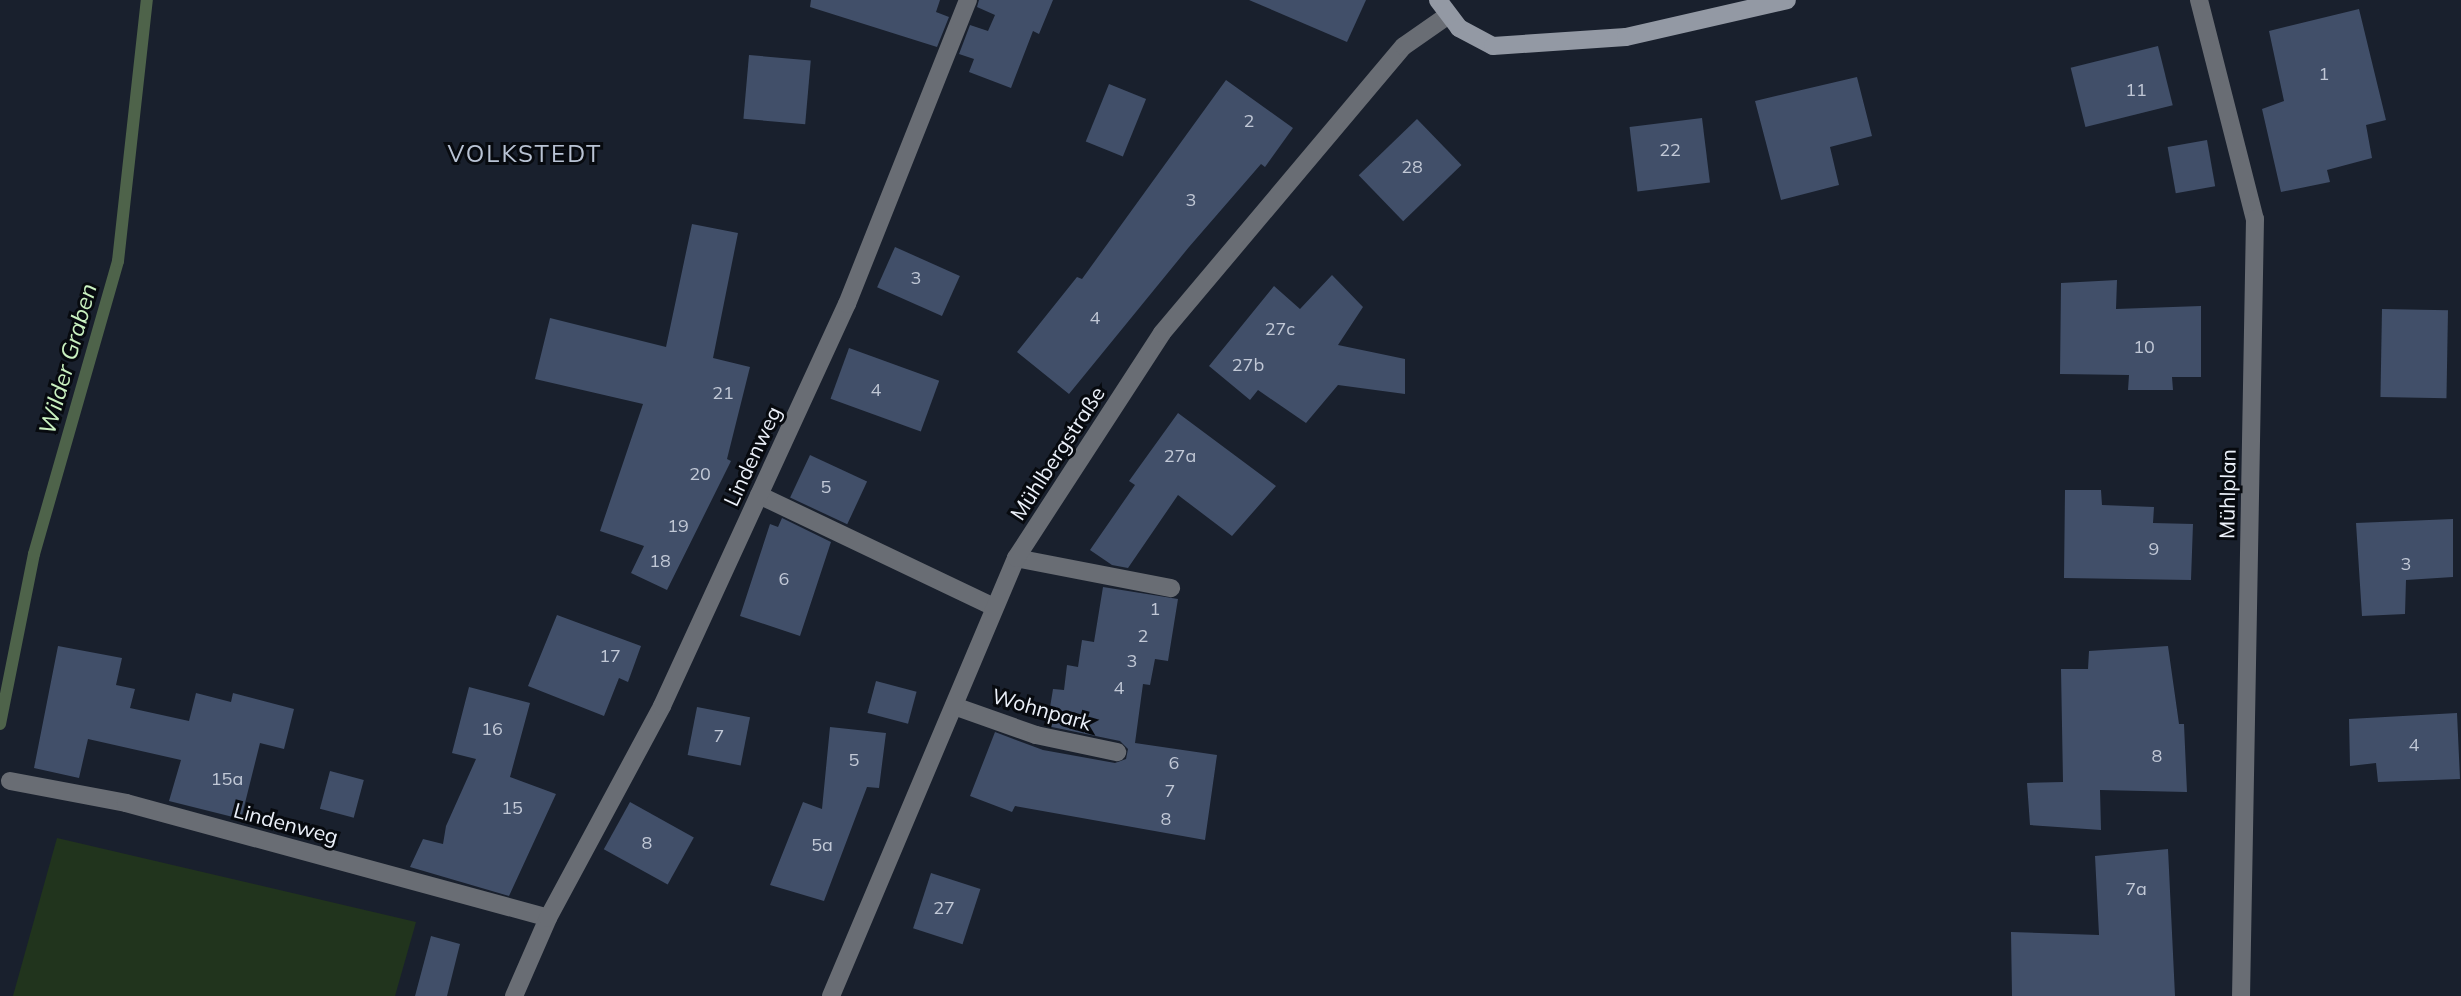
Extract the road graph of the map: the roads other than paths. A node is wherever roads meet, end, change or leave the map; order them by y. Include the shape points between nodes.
1 (968, 0) edge
2 (1438, 0) edge
3 (1787, 0) edge
4 (2199, 0) edge
5 (1447, 16) junction
6 (759, 495) junction
7 (1016, 558) junction
8 (1171, 588) dead end
9 (994, 607) junction
10 (954, 706) junction
11 (1117, 752) dead end
12 (10, 782) dead end
13 (548, 918) junction
14 (514, 996) edge
15 (831, 996) edge
16 (2241, 996) edge

1 - 6 street, Lindenweg via 848,304
2 - 5 main road
3 - 5 main road via 1626,37 1493,46
4 - 16 street, Mühlplan via 2255,219
5 - 7 street, Mühlbergstraße via 1404,46 1162,333
6 - 9 street
6 - 13 street, Lindenweg via 662,706
7 - 8 street
7 - 9 street, Mühlbergstraße
9 - 10 street, Mühlbergstraße
10 - 11 street, Wohnpark via 1036,735
10 - 15 street, Mühlbergstraße
12 - 13 street, Lindenweg via 126,803
13 - 14 street, Lindenweg

